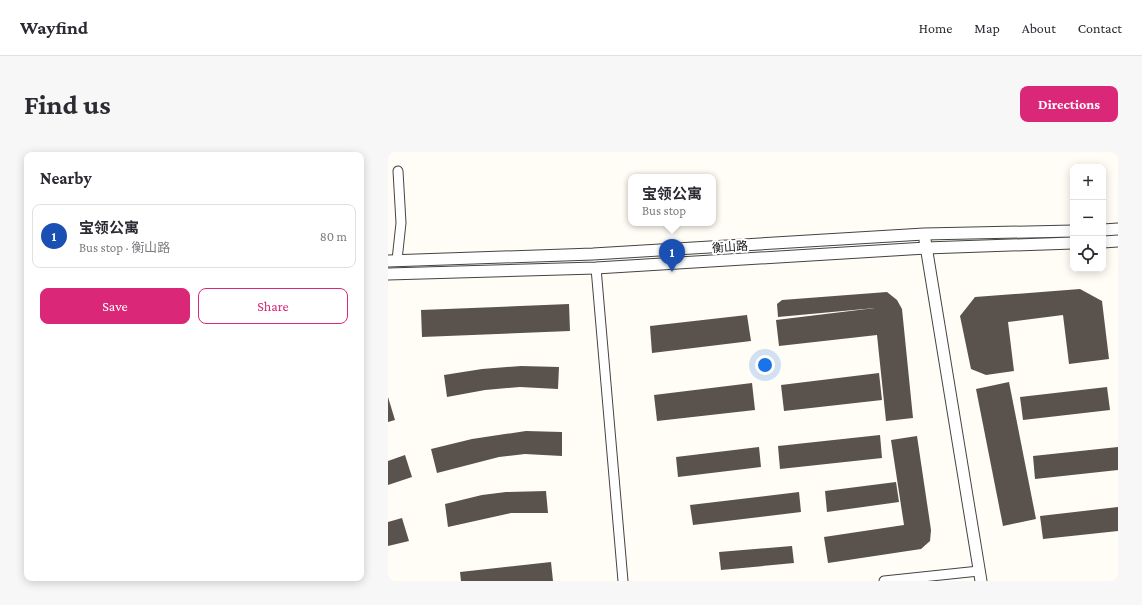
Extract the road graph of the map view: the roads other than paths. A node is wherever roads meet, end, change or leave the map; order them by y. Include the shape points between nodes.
1 (398, 171) dead end
2 (1118, 229) edge
3 (1070, 230) edge
4 (1106, 230) edge
5 (924, 234) junction
6 (1118, 241) edge
7 (1106, 242) edge
8 (1070, 243) edge
9 (926, 248) junction
10 (392, 260) edge
11 (596, 268) junction
12 (388, 274) edge
13 (980, 576) edge
14 (623, 581) edge
15 (884, 581) edge

1 - 10 street via 400,223
2 - 4 street
3 - 5 street, 衡山路
5 - 9 street
5 - 10 street, 衡山路 via 593,254
6 - 7 street
8 - 9 street, 衡山路
9 - 11 street, 衡山路
9 - 13 street
11 - 12 street, 衡山路
11 - 14 street
13 - 15 street

